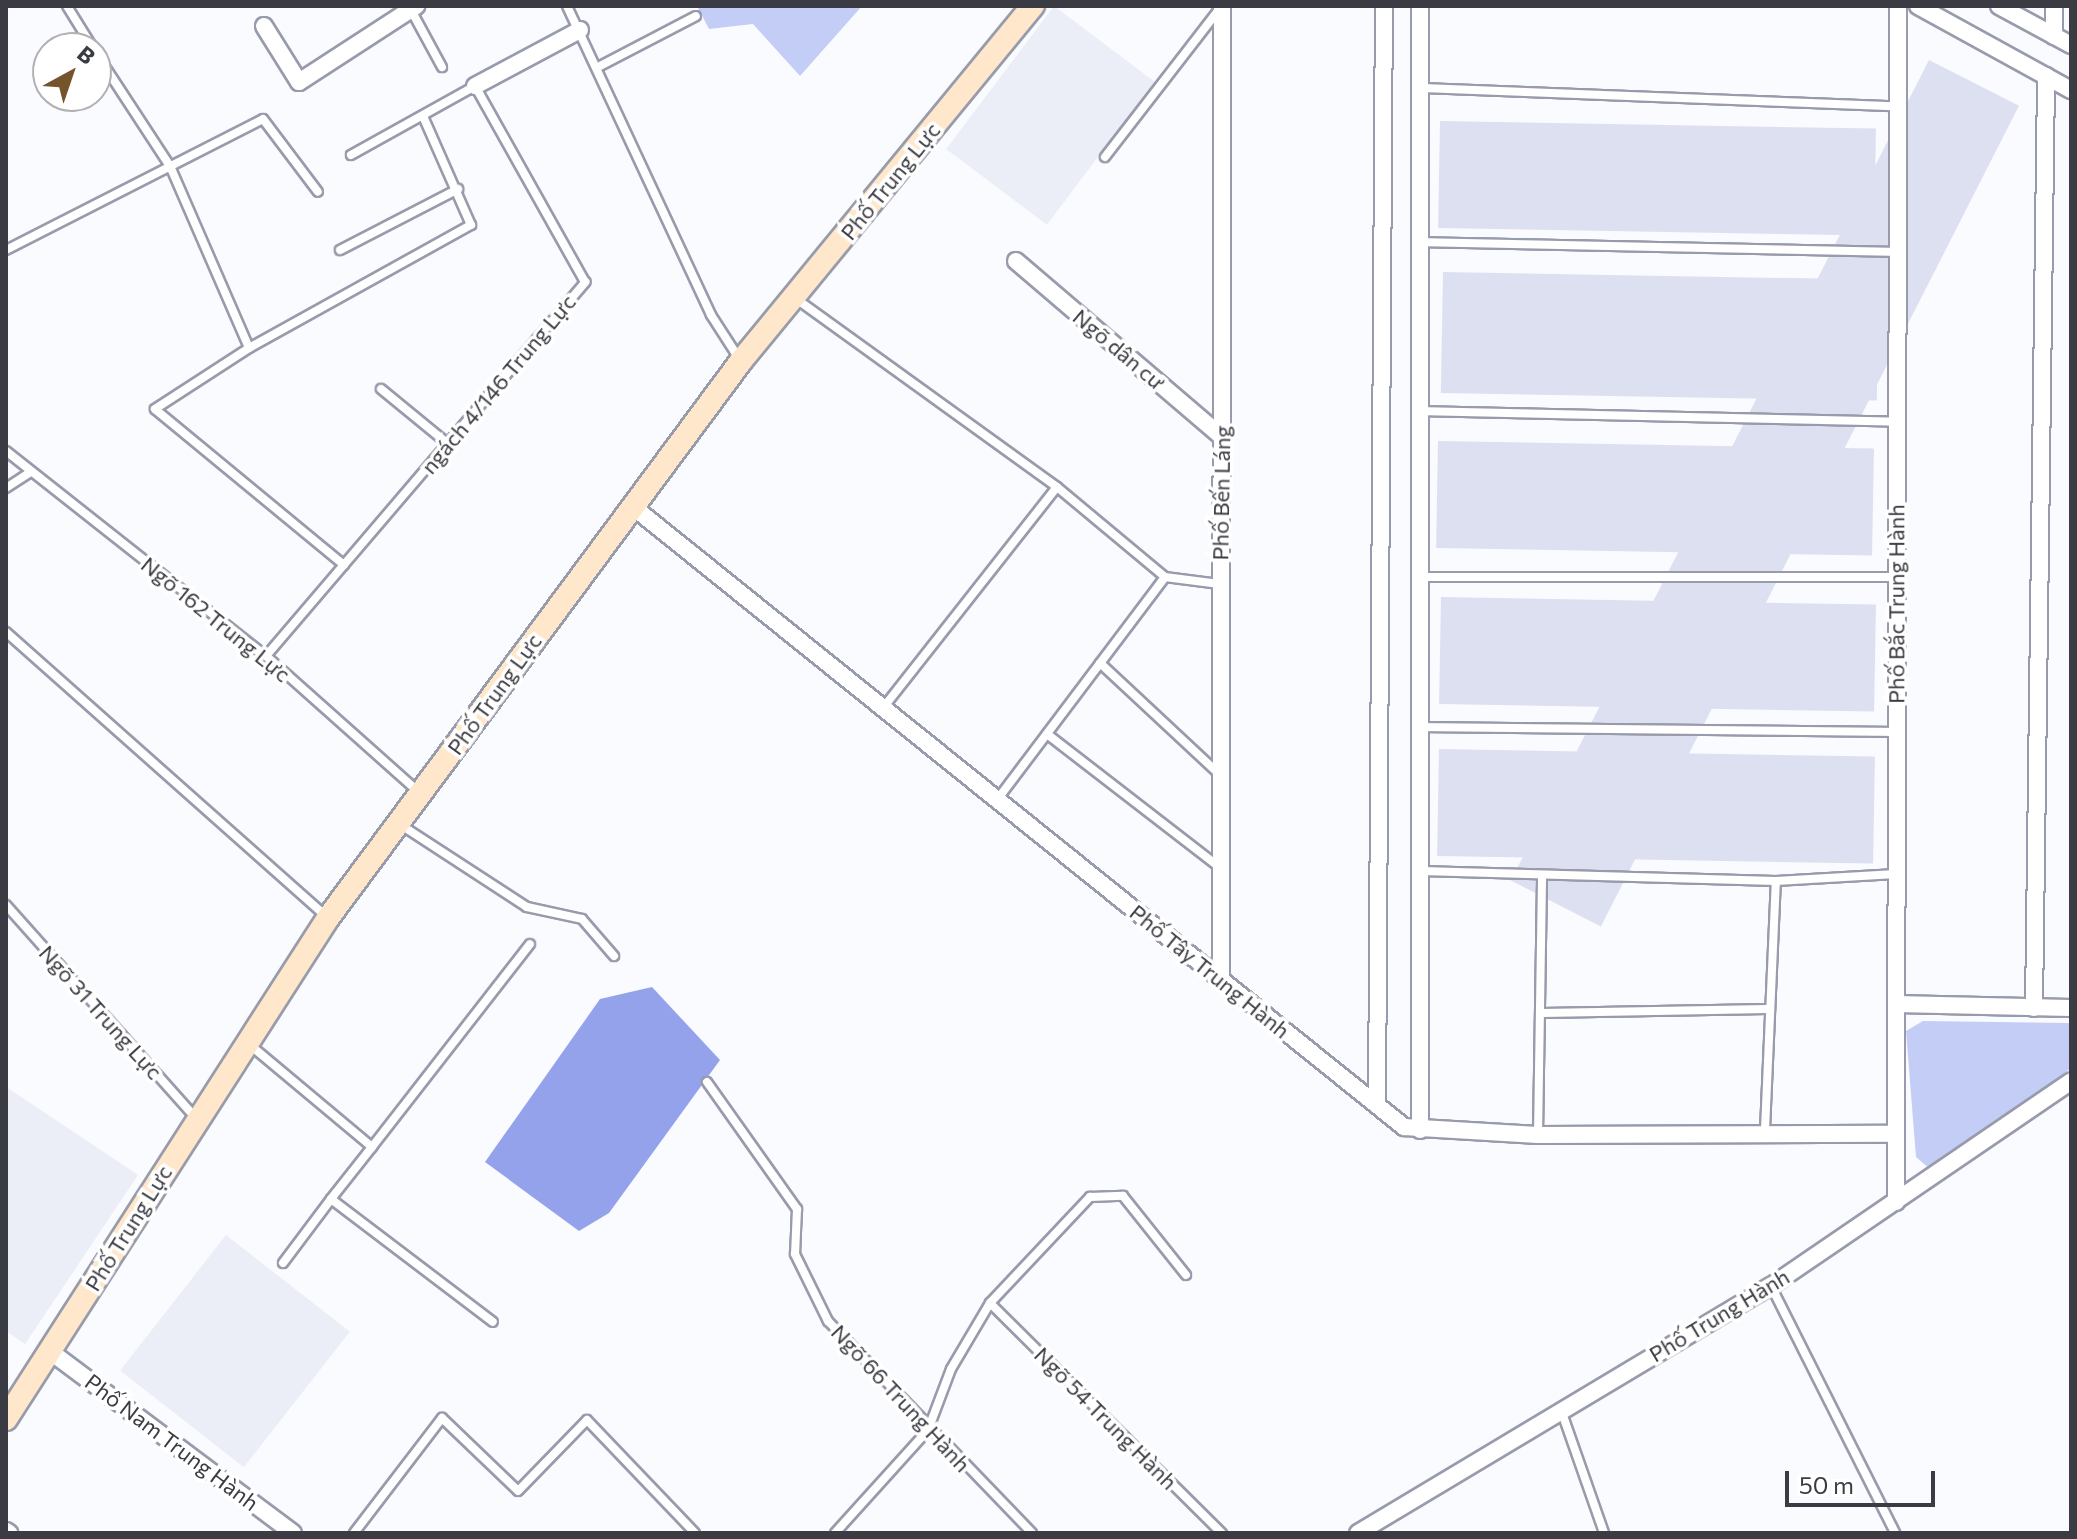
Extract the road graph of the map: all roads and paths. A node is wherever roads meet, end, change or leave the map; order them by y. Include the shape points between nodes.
1 (67, 6) edge
2 (567, 6) edge
3 (1033, 6) edge
4 (1222, 6) edge
5 (1384, 6) edge
6 (1420, 6) edge
7 (1898, 6) edge
8 (1918, 6) edge
9 (1999, 6) edge
10 (2054, 6) edge
11 (414, 8) edge
12 (696, 16) dead end
13 (264, 26) dead end
14 (580, 30) junction
15 (83, 32) edge
16 (2054, 36) junction
17 (2071, 45) edge
18 (600, 66) junction
19 (442, 67) dead end
20 (2046, 76) junction
21 (112, 77) edge
22 (475, 86) junction
23 (1419, 88) junction
24 (2071, 90) edge
25 (1896, 106) junction
26 (423, 116) junction
27 (351, 155) dead end
28 (1105, 157) dead end
29 (170, 166) junction
30 (458, 189) junction
31 (318, 192) dead end
32 (1419, 242) junction
33 (6, 250) edge
34 (340, 250) dead end
35 (1897, 252) junction
36 (1016, 261) dead end
37 (795, 298) junction
38 (249, 348) junction
39 (741, 361) junction
40 (381, 389) dead end
41 (1420, 411) junction
42 (1896, 422) junction
43 (1222, 437) junction
44 (447, 443) junction
45 (6, 451) edge
46 (31, 472) junction
47 (1057, 487) junction
48 (6, 488) edge
49 (632, 506) junction
50 (344, 565) junction
51 (1165, 577) junction
52 (1420, 577) junction
53 (1896, 577) junction
54 (1220, 584) junction
55 (6, 632) edge
56 (266, 656) junction
57 (1100, 663) junction
58 (883, 708) junction
59 (1420, 727) junction
60 (1896, 732) junction
61 (1047, 734) junction
62 (1220, 774) junction
63 (421, 793) junction
64 (997, 800) junction
65 (400, 824) junction
66 (1219, 867) junction
67 (1420, 871) junction
68 (1896, 874) junction
69 (1542, 879) junction
70 (1776, 881) junction
71 (6, 905) edge
72 (328, 918) junction
73 (530, 944) dead end
74 (614, 956) dead end
75 (1221, 980) junction
76 (1896, 1004) junction
77 (2034, 1008) junction
78 (2071, 1008) edge
79 (1768, 1009) junction
80 (1542, 1013) junction
81 (250, 1045) junction
82 (2071, 1081) edge
83 (707, 1082) dead end
84 (1377, 1105) junction
85 (197, 1119) junction
86 (1420, 1130) junction
87 (1765, 1130) junction
88 (1896, 1134) junction
89 (1538, 1135) junction
90 (372, 1147) junction
91 (331, 1199) junction
92 (1896, 1202) junction
93 (283, 1263) dead end
94 (1186, 1275) dead end
95 (1771, 1286) junction
96 (990, 1303) junction
97 (493, 1322) dead end
98 (51, 1352) junction
99 (1561, 1410) junction
100 (6, 1419) edge
101 (928, 1430) junction
102 (293, 1533) edge
103 (354, 1533) edge
104 (695, 1533) edge
105 (835, 1533) edge
106 (1032, 1533) edge
107 (1222, 1533) edge
108 (1358, 1533) edge
109 (1604, 1533) edge
110 (1895, 1533) edge

1 - 15 lane
2 - 14 lane
3 - 37 street, Phố Trung Lực
4 - 28 lane
4 - 43 street, Phố Bến Láng
5 - 84 street
6 - 23 street
7 - 25 street, Phố Bắc Trung Hành
8 - 20 street
9 - 16 street
10 - 16 street
11 - 13 street via 299,82
11 - 19 lane
12 - 18 lane
14 - 18 lane
14 - 22 street
16 - 17 street
18 - 39 lane via 711,315
20 - 24 street
20 - 77 street
21 - 29 lane
22 - 26 lane
22 - 44 lane, ngách 4/146 Trung Lực via 585,282
23 - 25 lane
23 - 32 street
25 - 35 street, Phố Bắc Trung Hành
26 - 27 lane
26 - 30 lane
29 - 31 lane via 263,119
29 - 33 lane
29 - 38 lane
30 - 34 lane
30 - 38 lane via 471,217 463,232
32 - 35 lane
32 - 41 street
35 - 42 street, Phố Bắc Trung Hành
36 - 43 street, Ngõ dân cư
37 - 39 street, Phố Trung Lực
37 - 47 lane
38 - 50 lane via 155,409
39 - 49 street, Phố Trung Lực
40 - 44 lane
41 - 42 lane
41 - 52 street
42 - 53 street, Phố Bắc Trung Hành
43 - 54 street, Phố Bến Láng
44 - 50 lane, ngách 4/146 Trung Lực
45 - 46 lane, Ngõ 162 Trung Lực
46 - 48 lane
46 - 56 lane, Ngõ 162 Trung Lực
47 - 51 lane
47 - 58 lane
49 - 58 street, Phố Tây Trung Hành
49 - 63 street, Phố Trung Lực
50 - 56 lane, ngách 4/146 Trung Lực
51 - 54 lane
51 - 57 lane
52 - 53 lane
52 - 59 street
53 - 60 street, Phố Bắc Trung Hành
54 - 62 street, Phố Bến Láng
55 - 72 lane
56 - 63 lane, Ngõ 162 Trung Lực
57 - 61 lane
57 - 62 lane
58 - 64 street, Phố Tây Trung Hành
59 - 60 lane
59 - 67 street
60 - 68 street, Phố Bắc Trung Hành
61 - 64 lane
61 - 66 lane
62 - 66 street, Phố Bến Láng
63 - 65 street, Phố Trung Lực
64 - 75 street, Phố Tây Trung Hành
65 - 72 street, Phố Trung Lực
65 - 74 lane via 527,907 582,919
66 - 75 street, Phố Bến Láng
67 - 69 lane
67 - 86 street
68 - 70 lane
68 - 76 street, Phố Bắc Trung Hành
69 - 70 lane
69 - 80 lane
70 - 79 lane
71 - 85 lane, Ngõ 31 Trung Lực
72 - 81 street, Phố Trung Lực
73 - 90 lane
75 - 84 street, Phố Tây Trung Hành
76 - 77 street
76 - 88 street, Phố Bắc Trung Hành
77 - 78 street
79 - 80 lane
79 - 87 lane
80 - 89 lane
81 - 85 street, Phố Trung Lực
81 - 90 lane
82 - 92 street, Phố Trung Hành
83 - 101 lane, Ngõ 66 Trung Hành via 797,1209 795,1254 828,1321
84 - 86 street, Phố Tây Trung Hành via 1404,1127
85 - 98 street, Phố Trung Lực
86 - 89 street, Phố Tây Trung Hành
87 - 88 street, Phố Tây Trung Hành
87 - 89 street, Phố Tây Trung Hành
88 - 92 street, Phố Bắc Trung Hành
90 - 91 lane
91 - 93 lane
91 - 97 lane
92 - 95 street, Phố Trung Hành
94 - 96 lane via 1123,1196 1106,1192 1090,1197
95 - 99 street, Phố Trung Hành
95 - 110 lane
96 - 101 lane via 951,1369
96 - 107 lane, Ngõ 54 Trung Hành
98 - 100 street, Phố Trung Lực
98 - 102 street, Phố Nam Trung Hành
99 - 108 street, Phố Trung Hành
99 - 109 lane
101 - 105 lane
101 - 106 lane, Ngõ 66 Trung Hành
103 - 104 lane via 442,1418 482,1463 518,1491 587,1420

